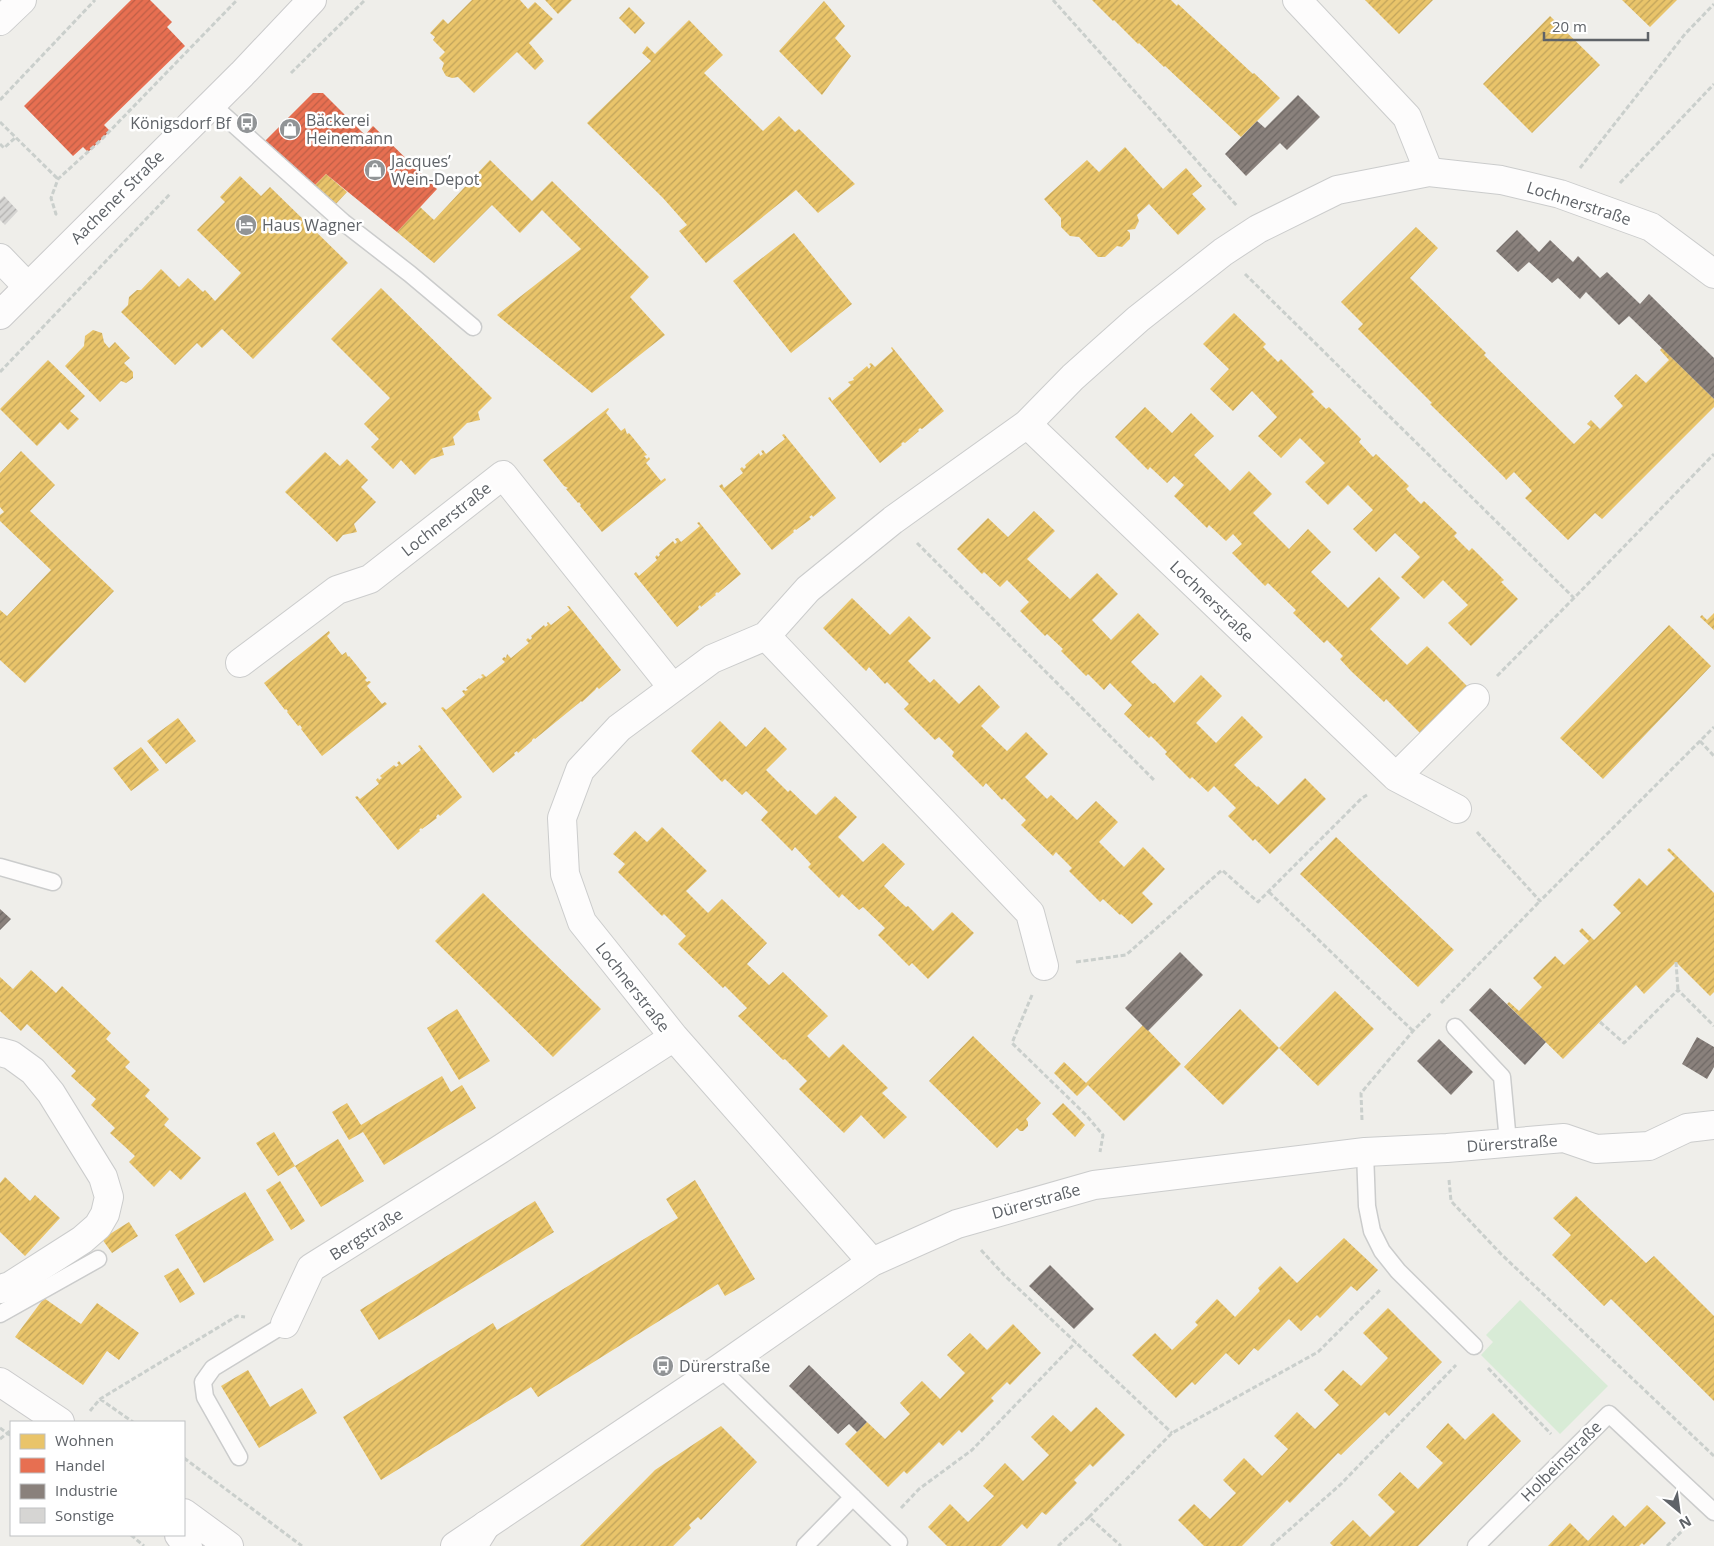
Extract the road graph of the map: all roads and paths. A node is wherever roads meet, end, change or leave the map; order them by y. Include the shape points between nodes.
1 (22, 0) edge
2 (95, 0) edge
3 (237, 0) edge
4 (312, 0) edge
5 (365, 0) edge
6 (1052, 0) edge
7 (1296, 0) edge
8 (1714, 4) edge
9 (0, 21) edge
10 (288, 75) dead end
11 (1714, 84) edge
12 (0, 100) edge
13 (211, 104) junction
14 (0, 122) edge
15 (16, 137) junction
16 (0, 144) edge
17 (1429, 172) junction
18 (58, 180) junction
19 (174, 190) dead end
20 (1560, 194) junction
21 (1597, 207) junction
22 (50, 220) dead end
23 (1258, 229) junction
24 (1223, 252) junction
25 (0, 258) edge
26 (1714, 274) edge
27 (28, 287) junction
28 (0, 315) edge
29 (473, 327) dead end
30 (0, 372) edge
31 (1027, 424) junction
32 (1714, 454) edge
33 (893, 520) junction
34 (1574, 598) junction
35 (766, 636) junction
36 (240, 664) dead end
37 (672, 688) junction
38 (1475, 698) joint
39 (1714, 726) edge
40 (1700, 741) junction
41 (1714, 756) edge
42 (1396, 777) junction
43 (1155, 781) dead end
44 (1457, 809) joint
45 (0, 867) edge
46 (53, 882) dead end
47 (1269, 892) junction
48 (1540, 901) junction
49 (1676, 962) dead end
50 (1044, 966) junction
51 (1678, 990) junction
52 (1440, 1004) dead end
53 (1433, 1011) dead end
54 (1600, 1022) dead end
55 (1714, 1026) edge
56 (1455, 1027) dead end
57 (1413, 1031) junction
58 (674, 1038) junction
59 (0, 1052) edge
60 (1714, 1125) edge
61 (1508, 1142) junction
62 (1447, 1148) junction
63 (1364, 1152) junction
64 (1094, 1185) junction
65 (98, 1259) dead end
66 (872, 1262) junction
67 (997, 1267) dead end
68 (1398, 1271) junction
69 (0, 1289) edge
70 (0, 1314) edge
71 (285, 1324) junction
72 (1076, 1342) junction
73 (1472, 1348) junction
74 (720, 1368) junction
75 (0, 1382) edge
76 (100, 1399) junction
77 (88, 1414) dead end
78 (58, 1421) edge
79 (132, 1421) edge
80 (0, 1428) edge
81 (10, 1433) edge
82 (1172, 1433) junction
83 (0, 1439) edge
84 (1569, 1453) junction
85 (1714, 1456) edge
86 (239, 1457) dead end
87 (185, 1459) edge
88 (854, 1496) junction
89 (1714, 1512) edge
90 (185, 1514) edge
91 (1089, 1517) junction
92 (883, 1526) junction
93 (132, 1536) edge
94 (180, 1536) edge
95 (479, 1536) edge
96 (899, 1542) dead end
97 (144, 1546) edge
98 (188, 1546) edge
99 (229, 1546) edge
100 (302, 1546) edge
101 (455, 1546) edge
102 (805, 1546) edge
103 (1058, 1546) edge
104 (1121, 1546) edge
105 (1271, 1546) edge
106 (1476, 1546) edge

1 - 9 street
2 - 12 path
3 - 18 path
4 - 13 street, Aachener Straße
5 - 10 path
6 - 23 path
7 - 17 street via 1407,117
8 - 20 path via 1685,34
11 - 21 path
13 - 27 street, Aachener Straße
13 - 29 lane via 343,222
14 - 15 path
15 - 16 path via 4,148
15 - 18 path
17 - 20 street, Lochnerstraße via 1501,180
17 - 23 street, Lochnerstraße via 1337,190
18 - 22 path via 50,198 56,214
19 - 30 path
20 - 21 street, Lochnerstraße
21 - 26 street, Lochnerstraße via 1651,227
23 - 24 street, Lochnerstraße
24 - 31 street, Lochnerstraße via 1138,318
24 - 34 path
25 - 27 street
27 - 28 street, Aachener Straße
31 - 33 street, Lochnerstraße
31 - 42 street, Lochnerstraße
32 - 34 path
33 - 35 street, Lochnerstraße via 808,590
33 - 43 path
34 - 38 path
35 - 37 street, Lochnerstraße via 712,659
35 - 50 street via 1030,913
36 - 37 street, Lochnerstraße via 337,590 370,578 503,475
37 - 58 street, Lochnerstraße via 619,728 580,770 562,818 565,874 582,922
38 - 42 street
39 - 40 path
40 - 41 path
40 - 48 path
42 - 44 street, Lochnerstraße
42 - 47 path via 1362,798
44 - 48 path
45 - 46 lane
47 - 50 path via 1258,902 1222,870 1126,955
47 - 57 path
48 - 52 path
49 - 51 path
50 - 64 path, Dürerstraße via 1012,1044 1103,1135
51 - 54 path via 1624,1043
51 - 55 path
53 - 57 path
56 - 61 lane via 1502,1076
57 - 63 path via 1361,1093
58 - 66 street, Lochnerstraße
58 - 71 street, Bergstraße via 311,1268
59 - 69 street via 11,1055 33,1070 51,1093 103,1177 109,1197 98,1226 82,1240 10,1286
60 - 61 street, Dürerstraße via 1687,1128 1649,1146 1596,1149 1564,1138
61 - 62 street, Dürerstraße
62 - 63 street, Dürerstraße
62 - 85 path via 1451,1201 1501,1254
63 - 64 street, Dürerstraße
63 - 68 lane via 1372,1231
64 - 66 street, Dürerstraße via 957,1224
65 - 70 lane
66 - 74 street, Dürerstraße
67 - 72 path
68 - 73 lane
68 - 82 path via 1318,1352
71 - 76 path via 237,1316
71 - 86 lane via 213,1368 203,1382 205,1397
72 - 82 path
72 - 92 path via 972,1450 919,1489
73 - 84 path
73 - 105 path via 1340,1484
74 - 88 lane
74 - 95 street, Dürerstraße
75 - 78 street
76 - 77 path
76 - 79 path
80 - 81 path
81 - 83 path
82 - 91 path
84 - 89 lane, Holbeinstraße via 1610,1414
84 - 106 lane, Holbeinstraße
87 - 100 path
88 - 92 lane
88 - 102 lane
90 - 99 street
91 - 103 path
91 - 104 path
92 - 96 lane
93 - 97 path
94 - 98 street
95 - 101 street, Dürerstraße

